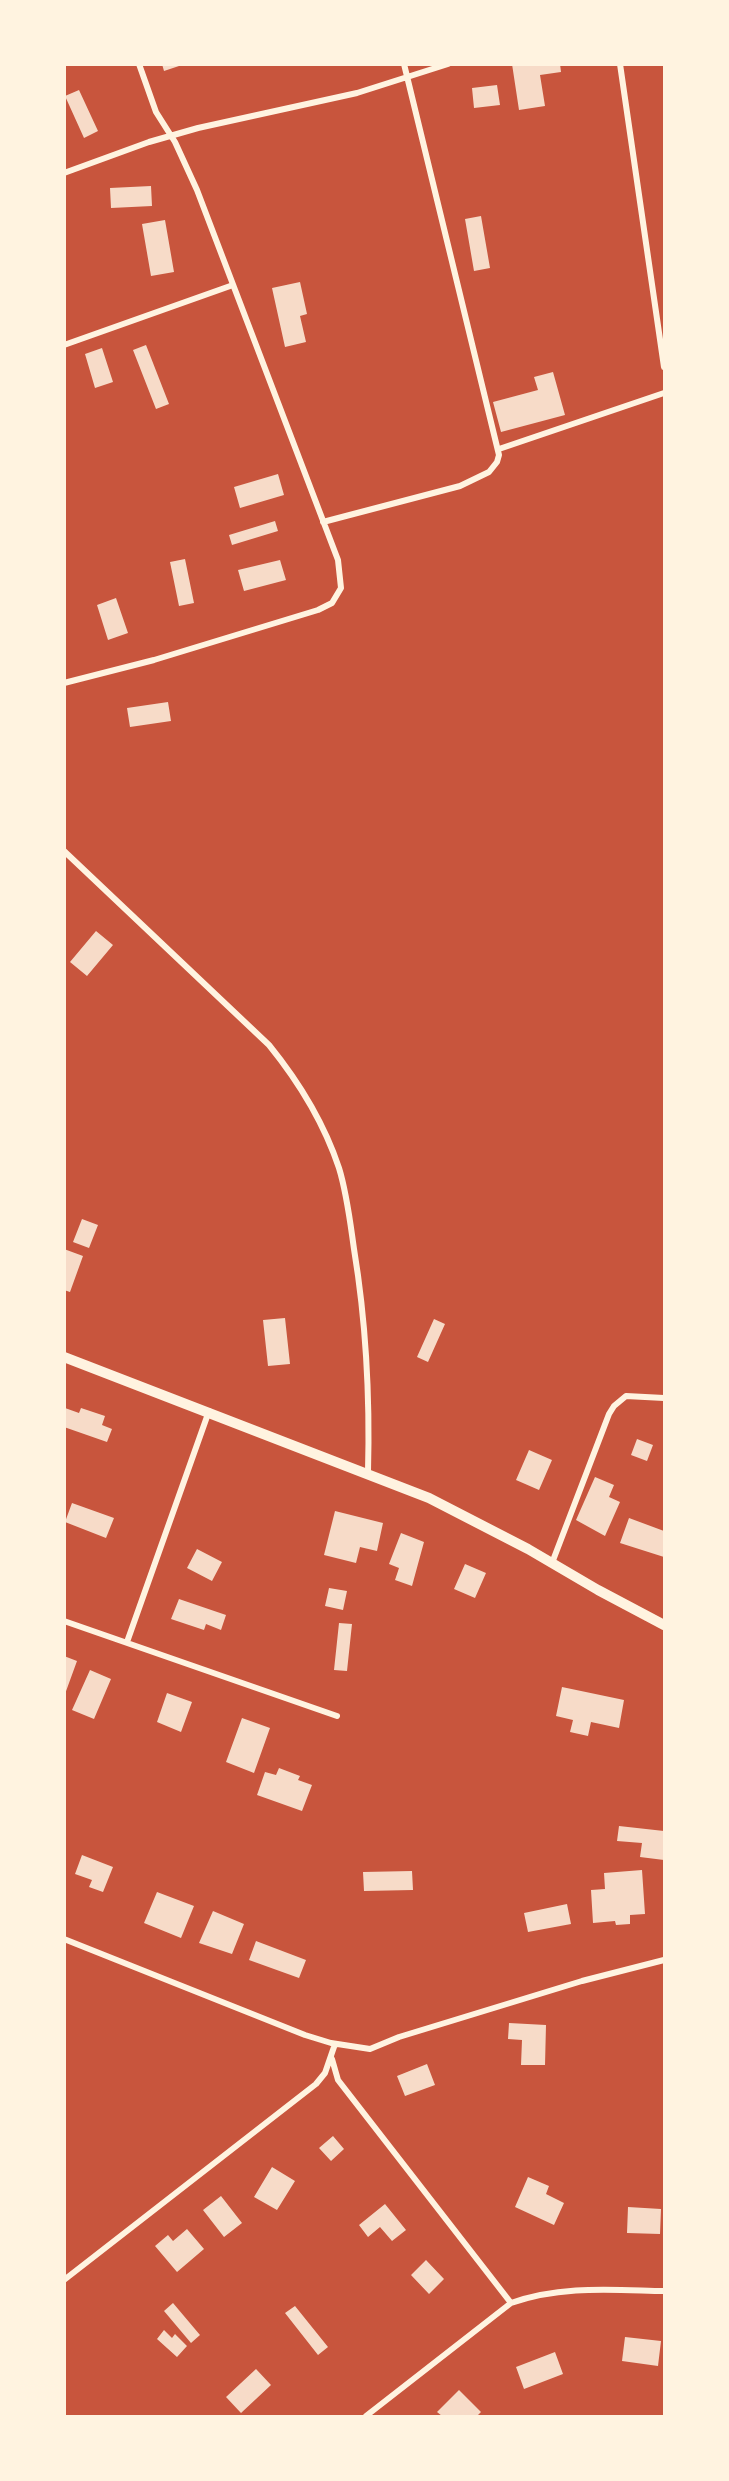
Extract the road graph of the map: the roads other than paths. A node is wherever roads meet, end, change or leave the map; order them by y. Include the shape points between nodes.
1 (139, 64) edge
2 (404, 64) edge
3 (448, 64) edge
4 (620, 64) edge
5 (407, 78) junction
6 (171, 136) junction
7 (64, 173) edge
8 (234, 285) junction
9 (64, 345) edge
10 (664, 367) edge
11 (664, 393) edge
12 (499, 449) junction
13 (323, 522) junction
14 (64, 683) edge
15 (64, 851) edge
16 (64, 1357) edge
17 (664, 1398) edge
18 (209, 1411) junction
19 (368, 1472) junction
20 (552, 1563) junction
21 (64, 1621) edge
22 (664, 1625) edge
23 (127, 1642) junction
24 (337, 1716) dead end
25 (64, 1939) edge
26 (664, 1960) edge
27 (335, 2044) junction
28 (64, 2280) edge
29 (664, 2291) edge
30 (511, 2303) junction
31 (366, 2416) edge

1 - 6 street via 156,112
2 - 5 street
3 - 5 street
4 - 10 street
5 - 6 street
5 - 12 street
6 - 7 street
6 - 8 street
8 - 9 street
8 - 13 street
11 - 12 street
12 - 13 street via 497,462 489,472 460,486
13 - 14 street via 342,580 342,588 332,603 282,622
15 - 19 street via 269,1045 290,1070 319,1120 346,1193 359,1277 369,1428
16 - 18 street
17 - 20 street via 626,1396 614,1406
18 - 19 street
18 - 23 street
19 - 20 street via 468,1517
20 - 22 street
21 - 23 street
23 - 24 street
25 - 27 street
26 - 27 street via 571,1984 370,2049
27 - 28 street via 325,2073 316,2084
27 - 30 street via 331,2061 338,2080
29 - 30 street via 580,2289 532,2295
30 - 31 street

